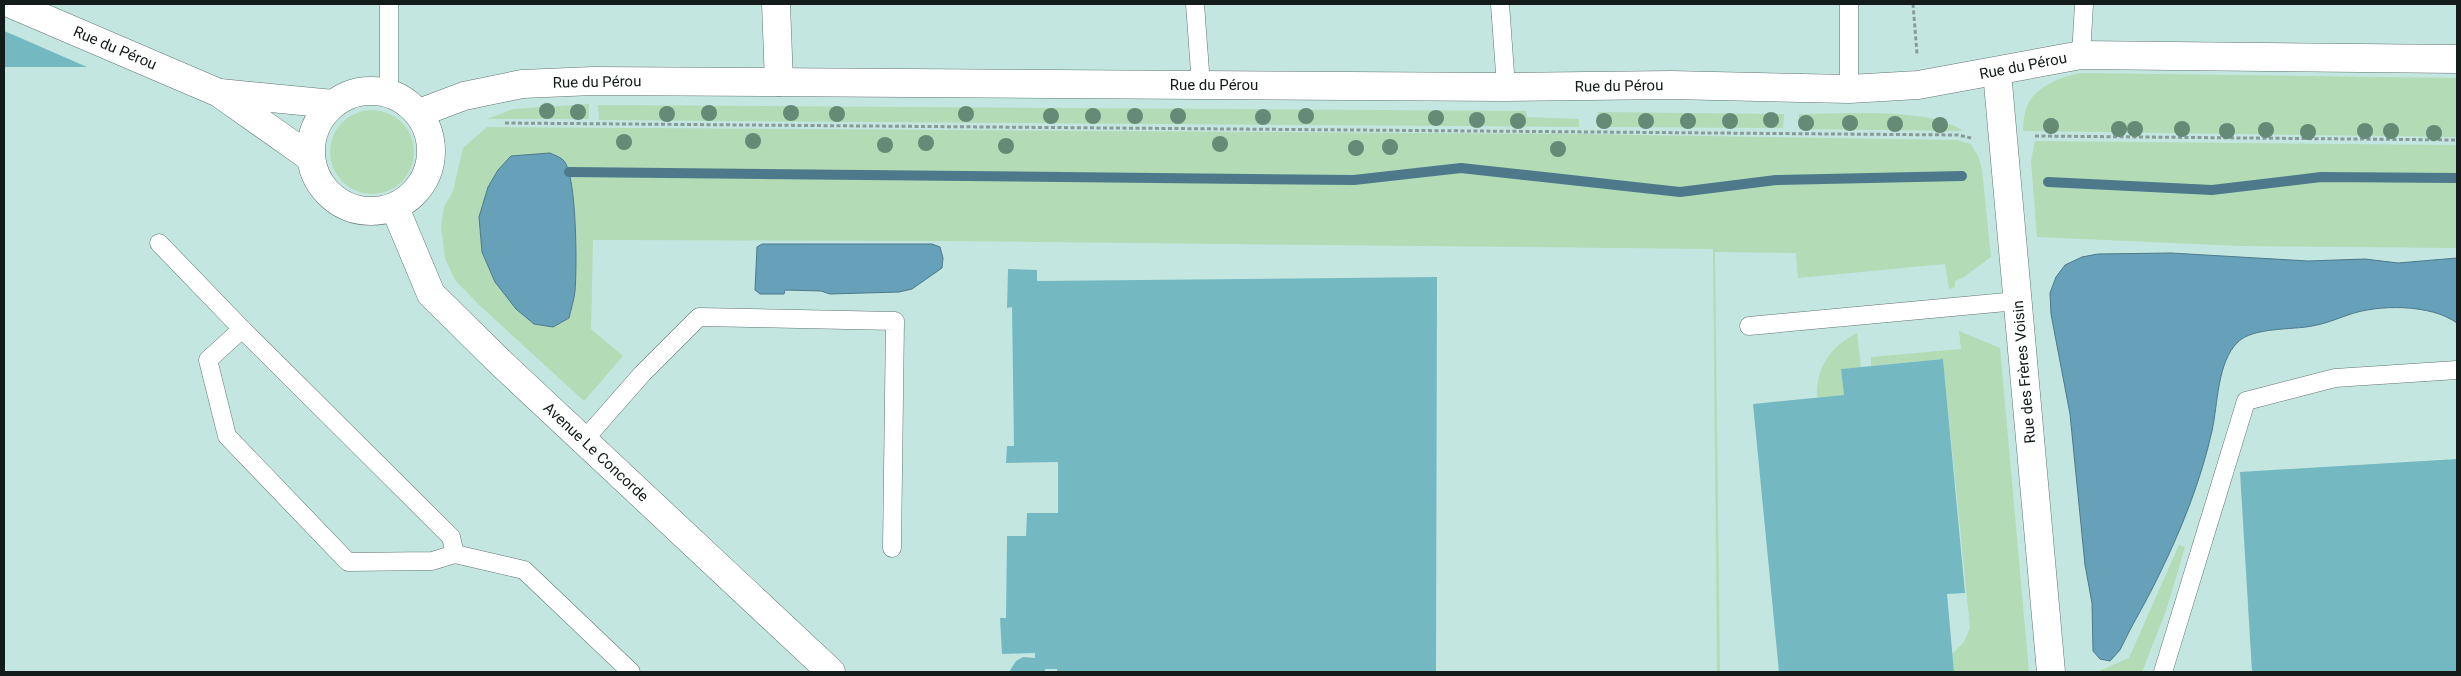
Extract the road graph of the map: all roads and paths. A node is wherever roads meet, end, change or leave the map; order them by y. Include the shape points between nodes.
1 (11, 4) edge
2 (389, 4) edge
3 (776, 4) edge
4 (1195, 4) edge
5 (1500, 4) edge
6 (1849, 4) edge
7 (1914, 4) edge
8 (2084, 4) edge
9 (43, 10) edge
10 (2081, 55) junction
11 (2457, 59) edge
12 (1997, 72) junction
13 (779, 82) junction
14 (1918, 84) junction
15 (1201, 85) junction
16 (1506, 88) junction
17 (1849, 89) junction
18 (219, 93) junction
19 (389, 93) junction
20 (333, 104) junction
21 (419, 113) junction
22 (504, 122) dead end
23 (2027, 136) dead end
24 (1975, 139) dead end
25 (2457, 140) edge
26 (311, 158) junction
27 (395, 208) junction
28 (159, 243) dead end
29 (2017, 301) junction
30 (1749, 326) dead end
31 (242, 329) junction
32 (2457, 370) edge
33 (584, 440) junction
34 (892, 548) dead end
35 (455, 554) junction
36 (631, 672) edge
37 (831, 672) edge
38 (2052, 672) edge
39 (2163, 672) edge

1 - 9 street, Rue du Pérou
2 - 19 lane
3 - 13 street
4 - 15 lane
5 - 16 lane
6 - 17 lane
7 - 14 path
8 - 10 lane
9 - 18 street, Rue du Pérou
10 - 11 street, Rue du Pérou
10 - 12 street, Rue du Pérou
12 - 14 street, Rue du Pérou
12 - 29 street, Rue des Frères Voisin
13 - 15 street, Rue du Pérou
13 - 21 street, Rue du Pérou via 671,80 522,84 464,96
14 - 17 street, Rue du Pérou
15 - 16 street, Rue du Pérou
16 - 17 street, Rue du Pérou via 1671,85
18 - 20 street, Rue du Pérou
18 - 26 street, Rue du Pérou
19 - 20 street via 369,91 350,94
19 - 21 street
20 - 26 street via 320,119
21 - 27 street via 428,130 432,148 430,167 423,184
22 - 24 path via 1563,130 1958,135
23 - 25 path
26 - 27 street via 317,180 331,197 351,209 373,212
27 - 33 street, Avenue Le Concorde via 431,294
28 - 31 lane
29 - 30 lane
29 - 38 street, Rue des Frères Voisin
31 - 35 lane via 451,537
31 - 35 lane via 208,360 227,436 348,562 432,561
32 - 39 lane via 2335,378 2246,402
33 - 34 lane via 642,374 699,317 895,321
33 - 37 street, Avenue Le Concorde
35 - 36 lane via 524,570

